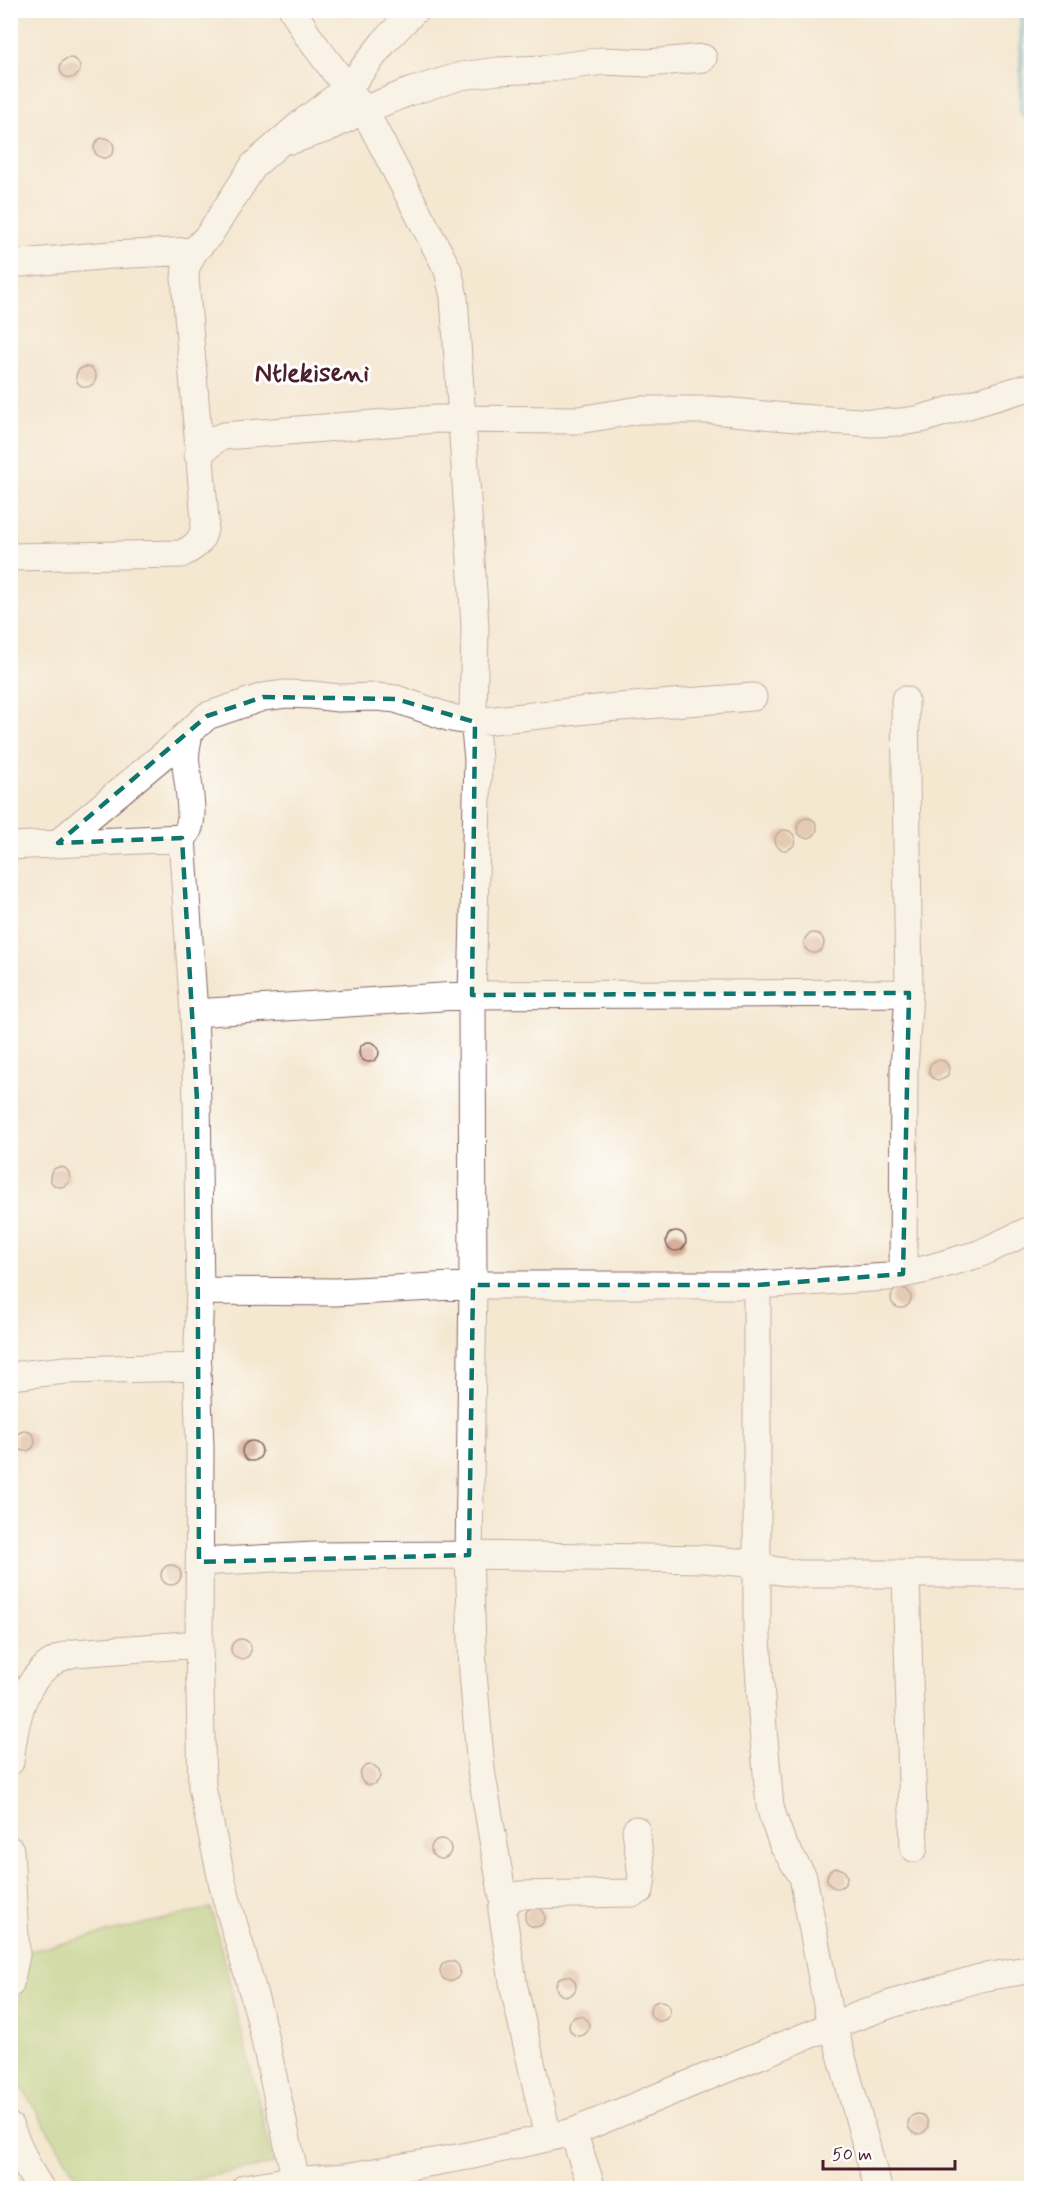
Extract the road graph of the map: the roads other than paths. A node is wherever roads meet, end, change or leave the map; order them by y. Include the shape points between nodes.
1 (293, 10) edge
2 (416, 10) edge
3 (703, 58) dead end
4 (348, 87) junction
5 (364, 110) junction
6 (274, 147) junction
7 (194, 251) junction
8 (10, 264) edge
9 (1026, 388) dead end
10 (461, 420) junction
11 (198, 455) junction
12 (10, 556) edge
13 (753, 697) dead end
14 (905, 700) dead end
15 (475, 722) junction
16 (190, 731) junction
17 (182, 838) junction
18 (58, 843) junction
19 (10, 846) edge
20 (909, 993) junction
21 (471, 995) junction
22 (194, 1013) junction
23 (1032, 1229) edge
24 (903, 1274) junction
25 (473, 1285) junction
26 (757, 1285) junction
27 (200, 1291) junction
28 (198, 1367) junction
29 (10, 1376) edge
30 (469, 1555) junction
31 (199, 1562) junction
32 (758, 1564) junction
33 (1032, 1574) edge
34 (906, 1575) junction
35 (199, 1644) junction
36 (10, 1762) edge
37 (636, 1830) dead end
38 (914, 1848) dead end
39 (10, 1850) edge
40 (504, 1904) junction
41 (1032, 1969) edge
42 (10, 1984) edge
43 (832, 2025) junction
44 (10, 2127) edge
45 (560, 2134) junction
46 (33, 2182) edge
47 (305, 2183) edge
48 (245, 2188) edge
49 (592, 2188) edge
50 (878, 2188) edge

1 - 4 street
2 - 4 street
3 - 5 street via 648,63 603,61 461,76
4 - 5 street
4 - 6 street
5 - 6 street
5 - 10 street via 452,282
6 - 7 street via 254,165 209,235
7 - 8 street
7 - 11 street via 185,278
9 - 10 street via 901,422 713,410 640,410 578,420
10 - 11 street via 224,436
10 - 15 street via 475,629
11 - 12 street via 205,530 191,550 181,554
13 - 15 street
14 - 20 street
15 - 16 street via 450,718 396,699 285,694 263,697 207,716
15 - 21 street via 478,759
16 - 17 street via 185,764 191,822
16 - 18 street
17 - 18 street
17 - 22 street
18 - 19 street
20 - 21 street
20 - 24 street via 904,1070
21 - 22 street
21 - 25 street
22 - 27 street
23 - 24 street via 979,1254
24 - 26 street
25 - 26 street
25 - 27 street via 336,1292
25 - 30 street
26 - 32 street
27 - 28 street
28 - 29 street via 66,1370
28 - 31 street
30 - 31 street via 314,1556
30 - 32 street via 704,1559
30 - 40 street via 479,1759
31 - 35 street
32 - 34 street via 800,1574
32 - 43 street via 758,1656 770,1806 780,1839 803,1877
33 - 34 street
34 - 38 street
35 - 36 street via 59,1656 38,1673 24,1697
35 - 47 street via 204,1804
37 - 40 street via 642,1877 639,1890 519,1895
39 - 42 street via 16,1954
40 - 45 street via 501,1915 514,1988
41 - 43 street via 980,1978
43 - 45 street
43 - 50 street
44 - 46 street
45 - 47 street via 468,2156
45 - 49 street
47 - 48 street

